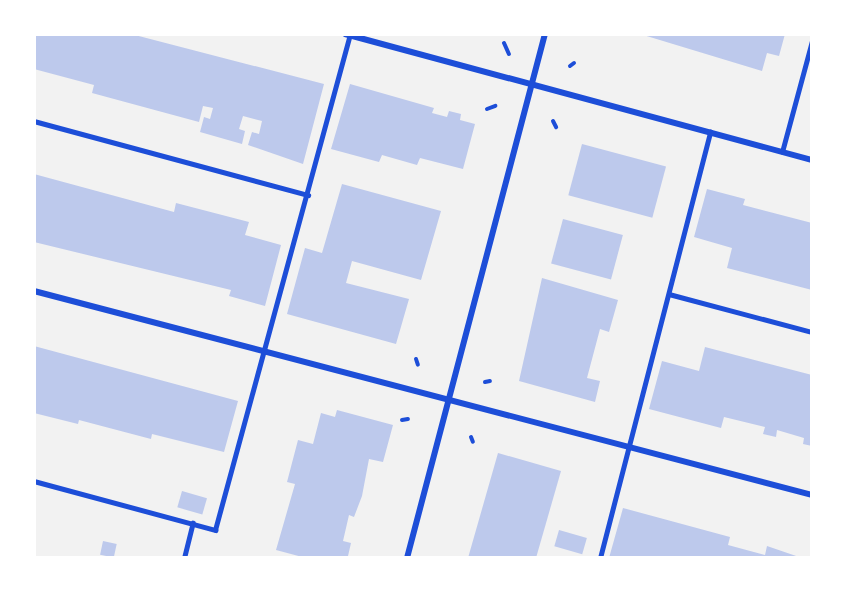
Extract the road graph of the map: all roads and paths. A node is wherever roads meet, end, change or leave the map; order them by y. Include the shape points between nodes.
1 (545, 34) edge
2 (348, 35) edge
3 (812, 41) edge
4 (504, 42) dead end
5 (509, 54) dead end
6 (531, 85) junction
7 (495, 106) dead end
8 (487, 109) dead end
9 (34, 121) edge
10 (553, 121) dead end
11 (556, 127) dead end
12 (710, 132) junction
13 (782, 152) junction
14 (812, 160) edge
15 (308, 195) junction
16 (34, 291) edge
17 (669, 294) junction
18 (812, 332) edge
19 (267, 351) junction
20 (416, 359) dead end
21 (418, 365) dead end
22 (446, 401) junction
23 (408, 419) dead end
24 (402, 420) dead end
25 (630, 445) junction
26 (34, 481) edge
27 (812, 495) edge
28 (193, 524) junction
29 (184, 558) edge
30 (407, 558) edge
31 (600, 558) edge

1 - 6 street
2 - 6 street
2 - 15 lane
3 - 13 lane
4 - 5 path
6 - 12 street
6 - 22 street
7 - 8 path
9 - 15 lane
10 - 11 path
12 - 13 street
12 - 17 lane
13 - 14 street
15 - 19 lane
16 - 19 street
17 - 18 lane
17 - 25 lane
19 - 22 street
19 - 28 lane via 215,530
20 - 21 path
22 - 25 street
22 - 30 street
23 - 24 path
25 - 27 street
25 - 31 lane
26 - 28 lane
28 - 29 lane

